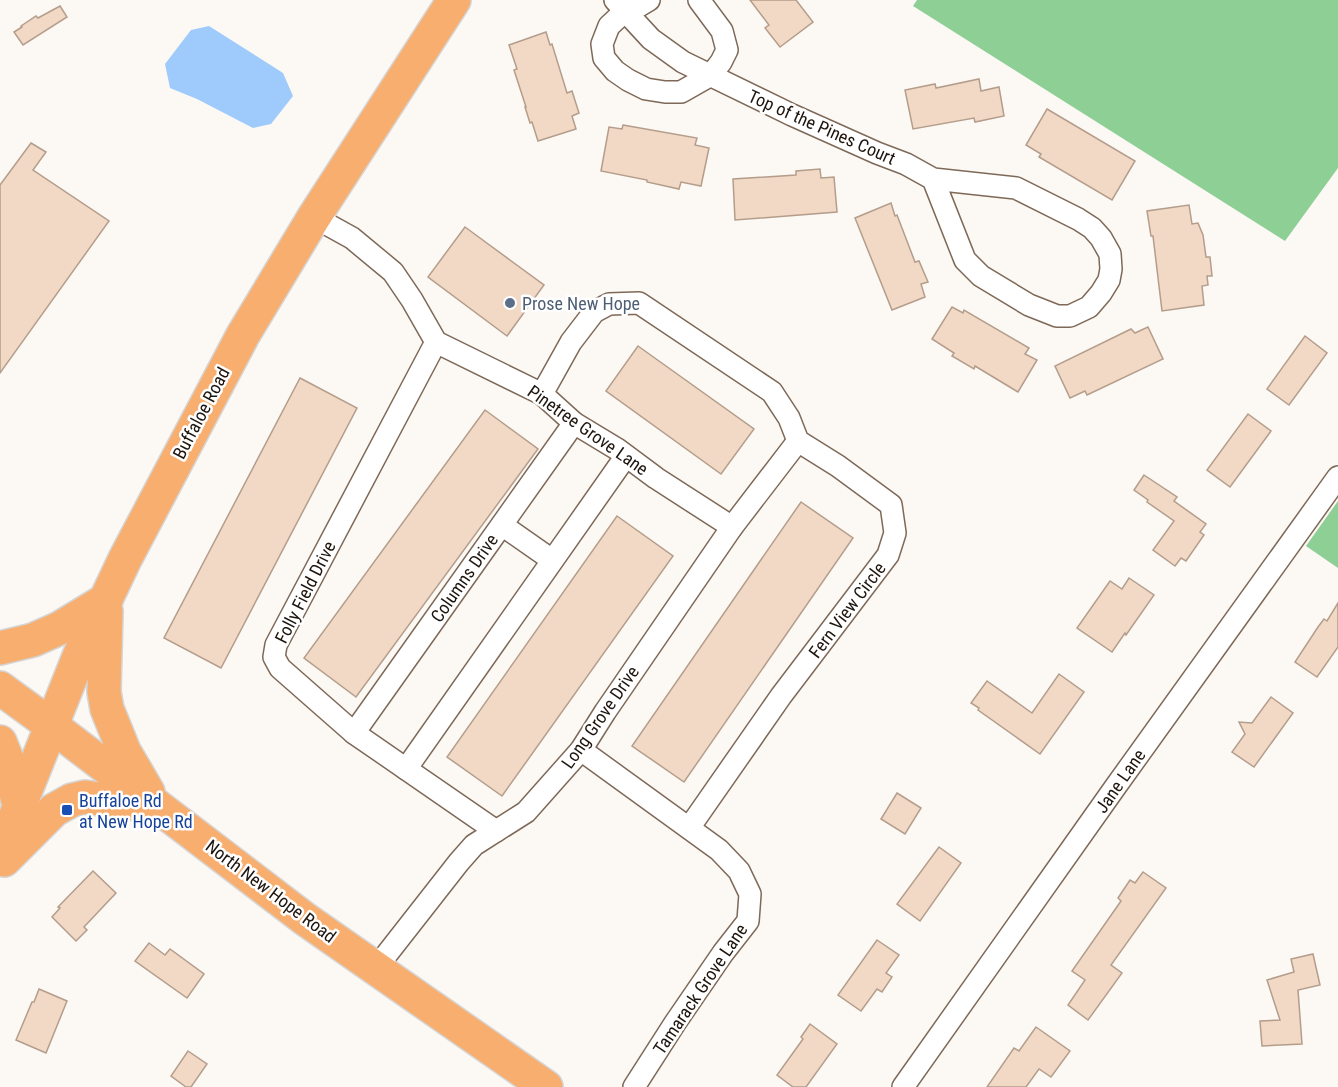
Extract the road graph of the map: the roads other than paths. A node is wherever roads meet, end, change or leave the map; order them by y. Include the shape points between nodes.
1 (454, 0) edge
2 (649, 0) edge
3 (699, 0) edge
4 (620, 6) edge
5 (711, 75) junction
6 (933, 179) junction
7 (314, 217) junction
8 (435, 342) junction
9 (542, 394) junction
10 (574, 423) junction
11 (798, 441) junction
12 (626, 456) junction
13 (1338, 477) edge
14 (502, 525) junction
15 (732, 527) junction
16 (552, 560) junction
17 (106, 600) junction
18 (0, 648) edge
19 (0, 688) edge
20 (52, 726) junction
21 (354, 732) junction
22 (0, 742) edge
23 (581, 750) junction
24 (406, 769) junction
25 (20, 805) junction
26 (157, 807) junction
27 (689, 828) junction
28 (496, 831) junction
29 (0, 855) edge
30 (0, 864) edge
31 (376, 968) junction
32 (546, 1087) edge
33 (634, 1087) edge
34 (903, 1087) edge

1 - 7 main road, Buffaloe Road
2 - 4 street via 639,6
3 - 5 street via 722,30 727,50
4 - 5 street, Top of the Pines Court via 651,39 683,62
4 - 5 street via 602,44 604,58 615,71 646,89 665,92 681,92
5 - 6 street, Top of the Pines Court
6 - 6 street, Top of the Pines Court via 964,260 981,276 1029,305 1057,316 1070,316 1089,307 1110,280 1110,254 1092,228 1078,219 1016,188
7 - 8 street via 352,238 393,272
7 - 17 main road, Buffaloe Road via 243,335
8 - 9 street, Pinetree Grove Lane
8 - 21 street, Folly Field Drive via 276,645 274,657 280,668
9 - 10 street, Pinetree Grove Lane
9 - 11 street via 594,312 609,304 639,303 772,392
10 - 12 street, Pinetree Grove Lane
10 - 14 street, Columns Drive
11 - 15 street, Long Grove Drive
11 - 27 street, Fern View Circle via 891,505 896,533 888,555 781,696
12 - 15 street, Pinetree Grove Lane
12 - 16 street
13 - 34 street, Jane Lane
14 - 16 street
14 - 21 street, Columns Drive
15 - 23 street, Long Grove Drive
16 - 24 street
17 - 18 main road via 60,628
17 - 20 main road, Buffaloe Road
17 - 26 main road via 107,709 124,751
19 - 20 main road, North New Hope Road
20 - 25 main road, Buffaloe Road
20 - 26 main road, North New Hope Road
21 - 24 street, Folly Field Drive
22 - 25 main road
23 - 27 street, Tamarack Grove Lane
23 - 28 street, Long Grove Drive via 526,812
24 - 28 street, Folly Field Drive
25 - 29 main road, Buffaloe Road
26 - 30 main road via 85,797 72,800 54,810
26 - 31 main road, North New Hope Road
27 - 33 street, Tamarack Grove Lane via 739,871 750,894 748,921
28 - 31 street, Long Grove Drive via 474,845 459,862
31 - 32 main road, North New Hope Road

